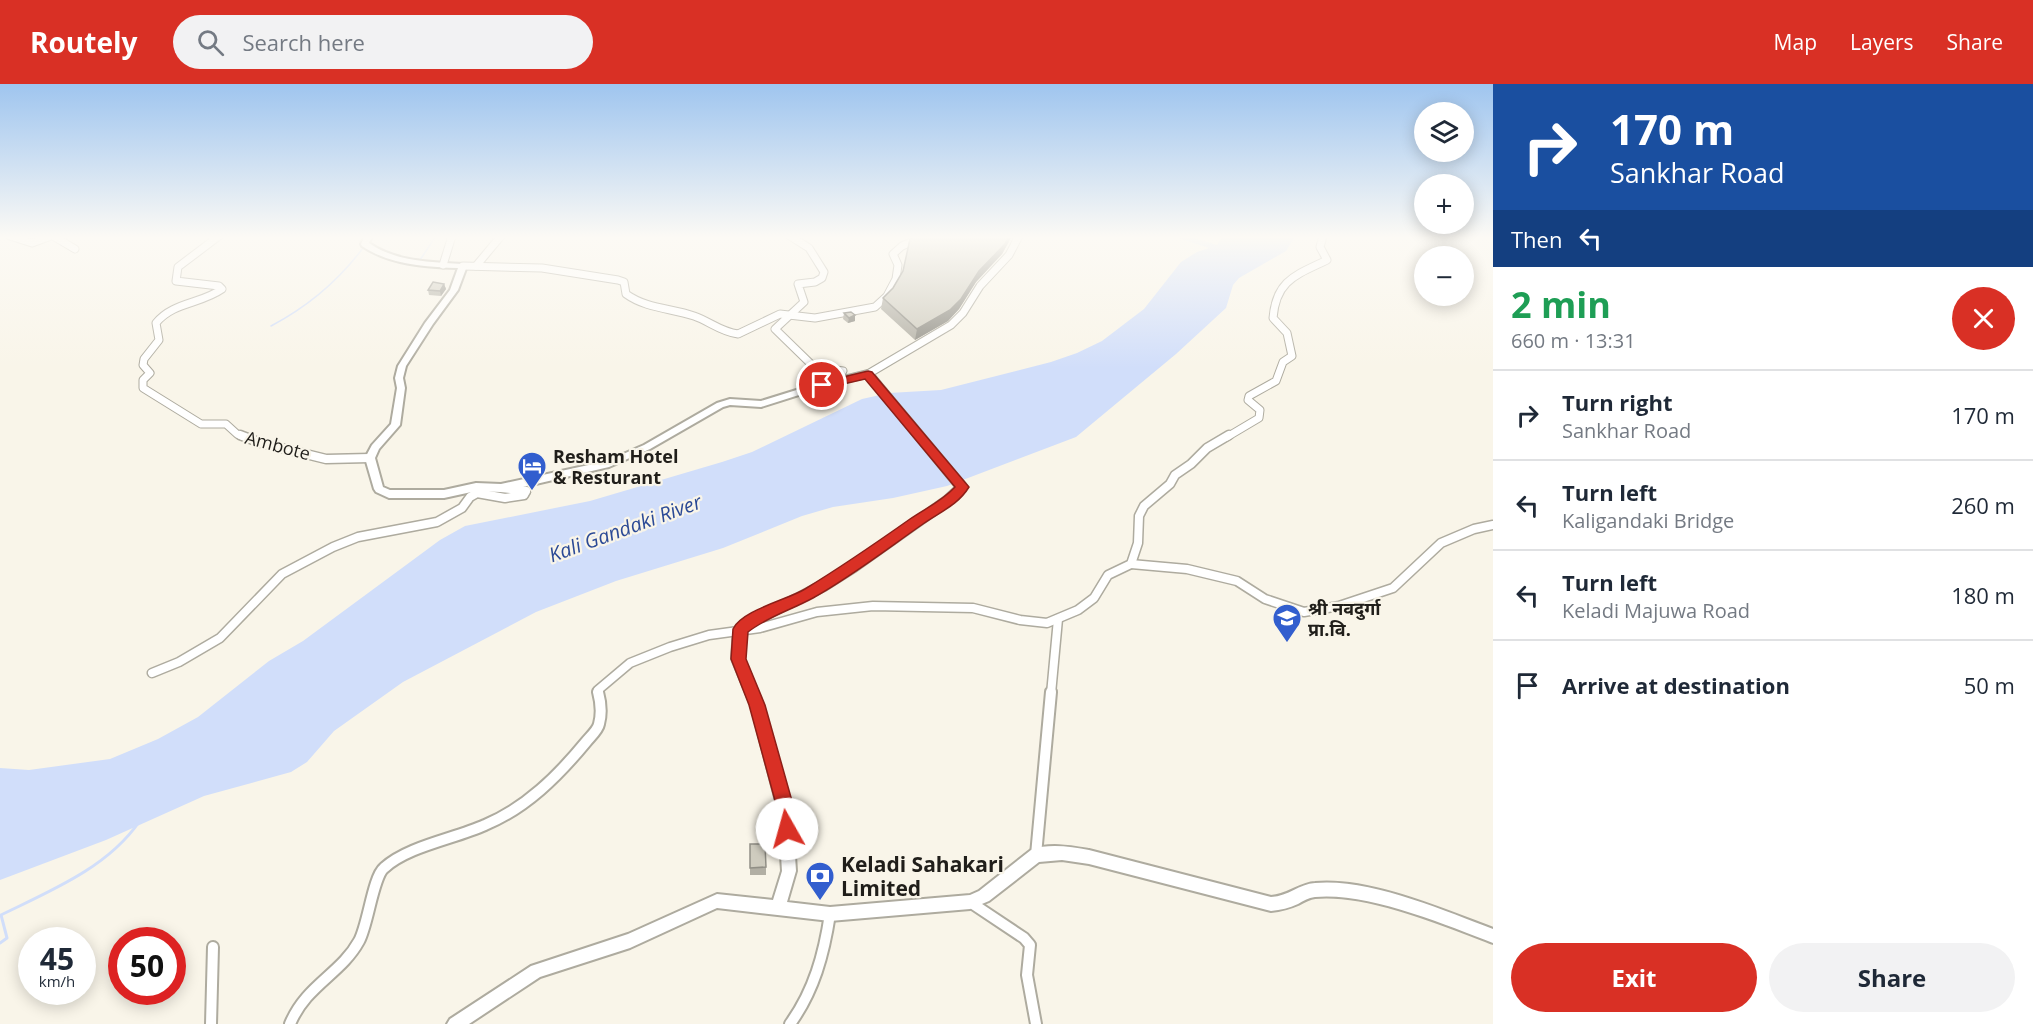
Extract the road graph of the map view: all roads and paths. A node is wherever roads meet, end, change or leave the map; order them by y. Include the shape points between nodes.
1 (176, 280) edge
2 (458, 280) edge
3 (617, 280) edge
4 (819, 280) edge
5 (896, 280) edge
6 (987, 280) edge
7 (1287, 280) edge
8 (791, 312) junction
9 (868, 375) junction
10 (822, 385) junction
11 (370, 458) junction
12 (501, 488) junction
13 (1493, 525) edge
14 (1131, 564) junction
15 (1058, 619) junction
16 (740, 629) junction
17 (152, 673) dead end
18 (1036, 855) junction
19 (970, 902) junction
20 (778, 909) junction
21 (830, 914) junction
22 (1493, 936) edge
23 (213, 947) dead end
24 (211, 1024) edge
25 (290, 1024) edge
26 (455, 1024) edge
27 (790, 1024) edge
28 (1036, 1024) edge

1 - 11 street, Ambote via 222,289 159,318 159,340 144,359 143,365 150,372 143,380 143,388 201,424 226,424 237,434 261,443 326,459
2 - 11 main road via 402,366 395,425
3 - 8 street via 624,282 631,299 694,316 734,334 746,332 774,315
4 - 8 street via 798,284 804,302
5 - 8 street via 875,307 815,318
6 - 9 street via 951,325
7 - 14 street via 1277,293 1273,318 1287,333 1292,356 1283,362 1276,381 1249,396 1248,400 1260,410 1258,418 1207,448 1144,506
8 - 10 street via 775,329 814,367 843,371
9 - 10 main road
9 - 16 main road via 962,487 948,503 854,565
10 - 12 main road via 761,404 720,405 609,464
11 - 12 main road via 379,489 389,494 444,495 476,488
12 - 17 street via 526,493 506,498 477,493 462,508 437,522 358,537 282,574 220,638
13 - 14 street via 1441,543 1393,588 1339,606 1304,612 1265,599 1237,581 1187,569
14 - 15 street via 1108,575 1094,598
15 - 16 street via 1047,623 1020,620 973,608 873,606 817,612 760,628
15 - 18 street
16 - 20 main road via 738,659 757,705 785,808 789,871
16 - 25 street via 670,647 630,663 598,690 599,726 562,772 520,806 486,825 395,859 381,870 362,938 350,956 314,987
18 - 19 main road via 984,896
18 - 22 main road via 1089,857 1271,904 1290,902 1315,890 1354,894 1430,912
19 - 21 main road
19 - 28 street via 1030,945 1026,975
20 - 21 main road
20 - 26 main road via 717,901 630,941 536,971
21 - 27 street via 819,970
23 - 24 street

